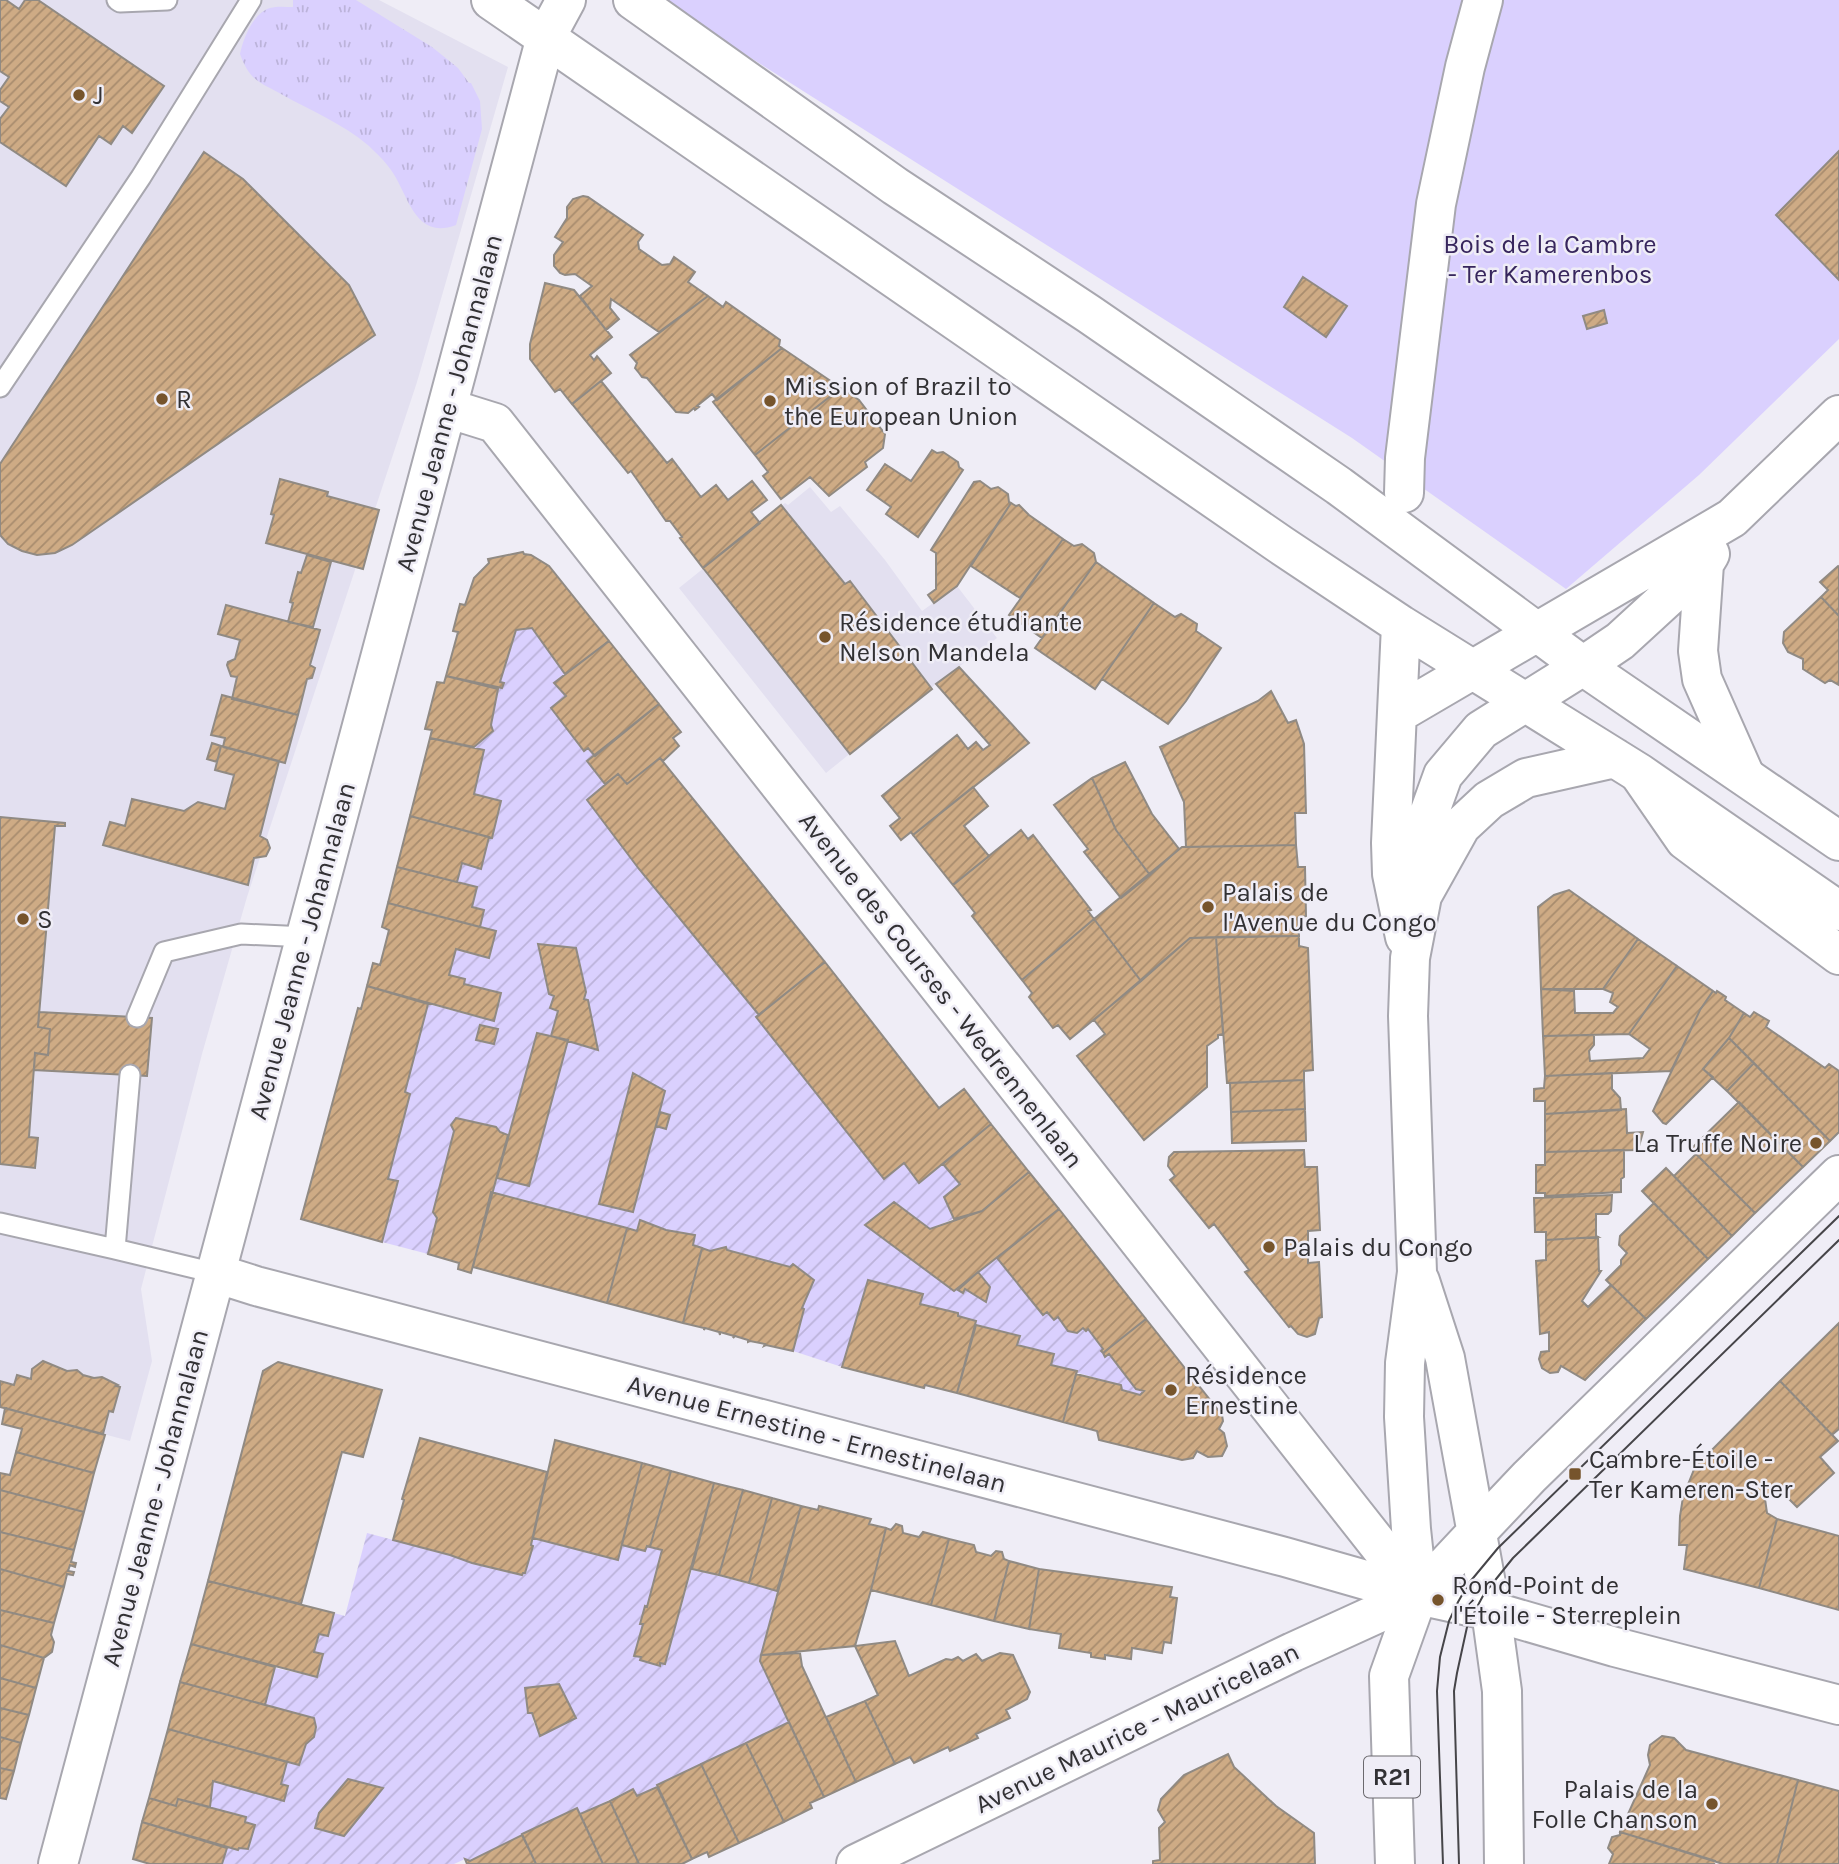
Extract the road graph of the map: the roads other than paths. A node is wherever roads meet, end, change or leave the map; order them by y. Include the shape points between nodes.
1 (117, 0) edge
2 (167, 0) edge
3 (251, 0) edge
4 (491, 0) edge
5 (566, 0) edge
6 (634, 0) edge
7 (1483, 0) edge
8 (546, 37) junction
9 (0, 387) edge
10 (447, 408) junction
11 (1839, 415) edge
12 (1404, 493) dead end
13 (1732, 517) junction
14 (1704, 564) junction
15 (1401, 625) junction
16 (1537, 632) junction
17 (1583, 666) junction
18 (1472, 670) junction
19 (1523, 702) junction
20 (1397, 714) junction
21 (1627, 765) junction
22 (1745, 776) junction
23 (1839, 841) edge
24 (1422, 896) junction
25 (1839, 911) edge
26 (306, 937) junction
27 (1839, 956) edge
28 (1409, 958) junction
29 (137, 1017) dead end
30 (130, 1075) dead end
31 (1839, 1175) edge
32 (0, 1223) edge
33 (116, 1249) junction
34 (1417, 1272) junction
35 (215, 1273) junction
36 (1476, 1533) junction
37 (1418, 1595) junction
38 (1491, 1611) junction
39 (1839, 1705) edge
40 (58, 1864) edge
41 (856, 1864) edge
42 (1395, 1864) edge
43 (1504, 1864) edge

1 - 2 lane
3 - 9 lane via 141,177
4 - 8 street
5 - 8 street, Avenue Jeanne - Johannalaan
6 - 16 street via 895,186 1339,486
7 - 12 street via 1436,204
8 - 10 street, Avenue Jeanne - Johannalaan
8 - 15 street
10 - 26 street, Avenue Jeanne - Johannalaan
10 - 37 street, Avenue des Courses - Wedrennenlaan via 495,423
11 - 13 street
13 - 14 street
13 - 16 street
14 - 17 street via 1620,641
14 - 22 street via 1698,651 1702,679
15 - 18 street
15 - 20 street
16 - 17 street
16 - 18 street
17 - 19 street
17 - 22 street
18 - 19 street
18 - 20 street
19 - 21 street
19 - 24 street via 1481,730 1443,775 1421,836
20 - 28 street via 1392,874
21 - 24 street via 1526,778 1489,800 1461,826
21 - 25 street
21 - 27 street via 1685,840
22 - 23 street
24 - 28 street
26 - 29 lane via 241,934 164,952
26 - 35 street, Avenue Jeanne - Johannalaan
28 - 34 street
30 - 33 lane
31 - 36 street
32 - 33 lane
33 - 35 lane
34 - 36 street via 1445,1358
34 - 37 street via 1405,1363 1404,1435
35 - 37 street, Avenue Ernestine - Ernestinelaan
35 - 40 street, Avenue Jeanne - Johannalaan
36 - 37 street
36 - 38 street
37 - 38 street
37 - 41 street, Avenue Maurice - Mauricelaan
37 - 42 street, R21 via 1390,1676
38 - 39 street
38 - 43 street via 1502,1691

